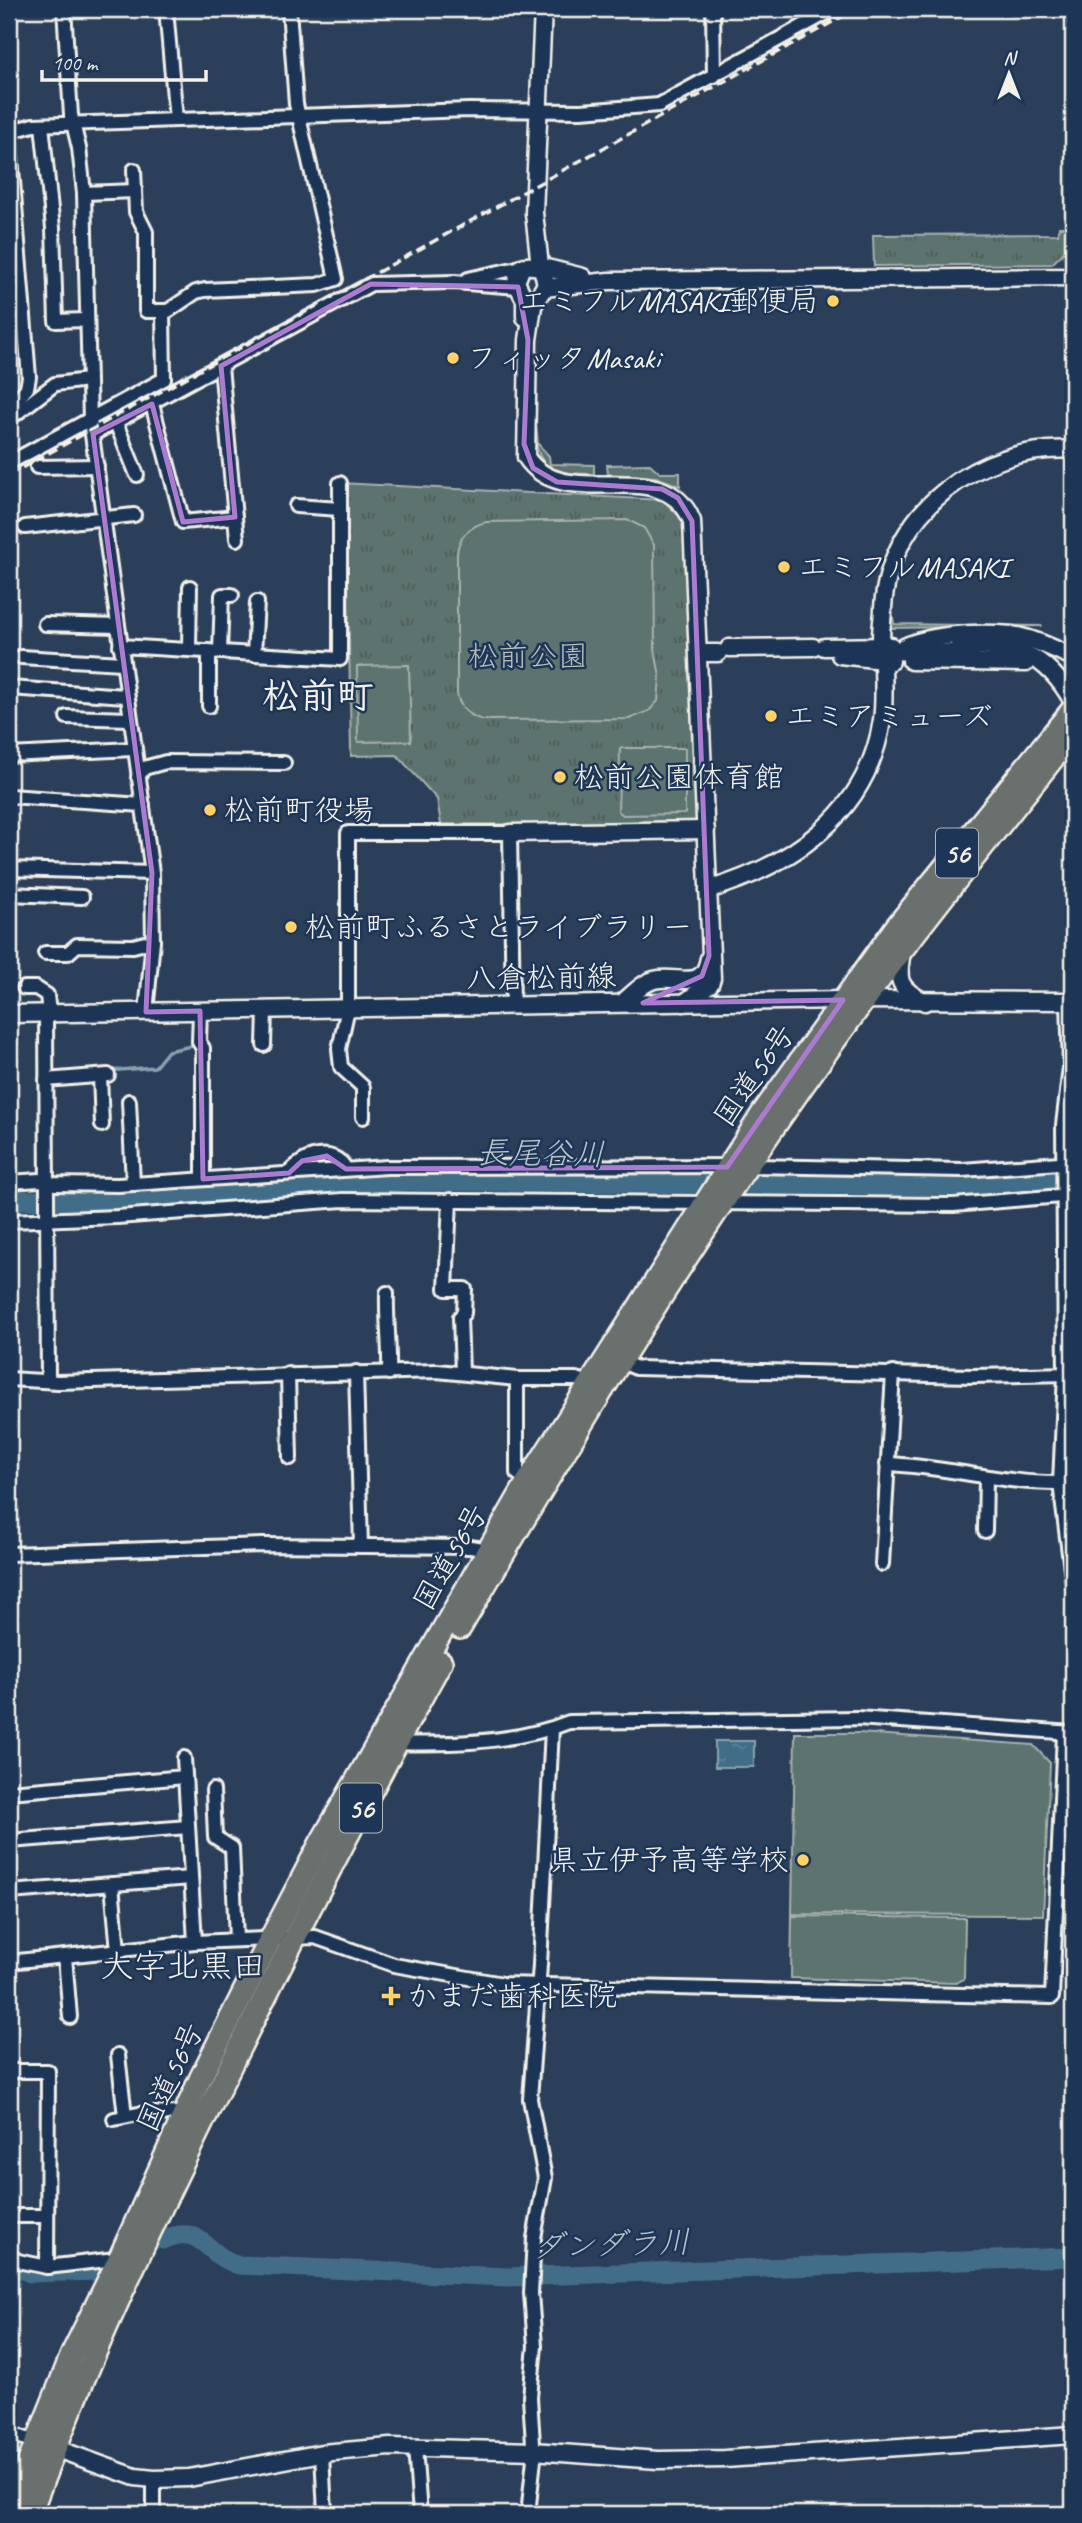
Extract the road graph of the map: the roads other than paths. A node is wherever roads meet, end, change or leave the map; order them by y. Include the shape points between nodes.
1 (64, 9) edge
2 (166, 9) edge
3 (289, 9) edge
4 (543, 9) edge
5 (713, 9) edge
6 (834, 9) edge
7 (714, 76) junction
8 (537, 111) junction
9 (300, 114) junction
10 (176, 120) junction
11 (74, 124) junction
12 (42, 125) junction
13 (9, 132) edge
14 (134, 170) dead end
15 (135, 191) junction
16 (85, 193) junction
17 (532, 267) junction
18 (14, 276) edge
19 (1073, 277) edge
20 (609, 281) junction
21 (454, 282) junction
22 (519, 288) junction
23 (542, 290) junction
24 (163, 311) junction
25 (86, 320) junction
26 (528, 340) junction
27 (220, 366) junction
28 (88, 380) junction
29 (152, 404) junction
30 (9, 409) edge
31 (9, 419) edge
32 (89, 420) junction
33 (116, 423) junction
34 (93, 434) junction
35 (1073, 450) edge
36 (9, 463) edge
37 (97, 466) junction
38 (37, 467) dead end
39 (137, 475) dead end
40 (340, 483) dead end
41 (296, 506) dead end
42 (340, 509) junction
43 (134, 515) dead end
44 (235, 517) junction
45 (104, 519) junction
46 (25, 527) dead end
47 (237, 539) dead end
48 (190, 587) dead end
49 (232, 595) dead end
50 (257, 602) dead end
51 (45, 624) dead end
52 (117, 626) junction
53 (120, 646) junction
54 (189, 649) junction
55 (997, 649) junction
56 (214, 651) junction
57 (699, 651) junction
58 (971, 653) junction
59 (254, 654) junction
60 (882, 654) junction
61 (903, 654) junction
62 (1062, 654) edge
63 (22, 657) dead end
64 (122, 663) junction
65 (1026, 663) dead end
66 (9, 688) edge
67 (126, 696) junction
68 (1073, 702) edge
69 (209, 706) dead end
70 (1073, 709) edge
71 (67, 717) dead end
72 (130, 719) junction
73 (1073, 733) edge
74 (133, 749) junction
75 (9, 755) edge
76 (284, 763) dead end
77 (138, 777) junction
78 (9, 796) edge
79 (143, 805) junction
80 (706, 830) junction
81 (510, 833) junction
82 (9, 869) edge
83 (152, 873) junction
84 (708, 890) junction
85 (9, 894) edge
86 (82, 898) dead end
87 (153, 941) junction
88 (902, 951) junction
89 (45, 953) dead end
90 (709, 956) junction
91 (24, 988) dead end
92 (843, 1000) junction
93 (864, 1000) junction
94 (1071, 1001) edge
95 (926, 1002) junction
96 (621, 1003) junction
97 (684, 1003) junction
98 (513, 1005) junction
99 (348, 1008) junction
100 (265, 1010) junction
101 (200, 1011) junction
102 (146, 1012) junction
103 (9, 1014) edge
104 (48, 1014) junction
105 (264, 1045) dead end
106 (46, 1080) junction
107 (130, 1101) dead end
108 (363, 1117) dead end
109 (102, 1125) dead end
110 (1067, 1163) edge
111 (737, 1168) junction
112 (203, 1179) junction
113 (9, 1182) edge
114 (47, 1183) junction
115 (132, 1184) junction
116 (1068, 1195) edge
117 (450, 1200) junction
118 (715, 1202) junction
119 (47, 1215) junction
120 (9, 1221) edge
121 (387, 1293) dead end
122 (614, 1357) junction
123 (356, 1372) junction
124 (462, 1372) junction
125 (389, 1373) junction
126 (893, 1373) junction
127 (288, 1374) junction
128 (1069, 1374) edge
129 (517, 1378) junction
130 (9, 1379) edge
131 (48, 1381) junction
132 (589, 1383) junction
133 (291, 1458) dead end
134 (887, 1464) junction
135 (986, 1477) junction
136 (528, 1481) junction
137 (1060, 1483) junction
138 (985, 1531) dead end
139 (361, 1546) junction
140 (496, 1552) junction
141 (9, 1554) edge
142 (882, 1564) dead end
143 (1073, 1585) edge
144 (552, 1729) junction
145 (1069, 1734) edge
146 (388, 1742) junction
147 (184, 1758) dead end
148 (185, 1777) junction
149 (213, 1790) dead end
150 (9, 1792) edge
151 (188, 1827) junction
152 (9, 1841) edge
153 (191, 1878) junction
154 (112, 1884) junction
155 (9, 1892) edge
156 (294, 1937) junction
157 (271, 1938) junction
158 (236, 1939) junction
159 (195, 1942) junction
160 (118, 1951) junction
161 (65, 1957) junction
162 (9, 1962) edge
163 (539, 1986) junction
164 (70, 2017) dead end
165 (118, 2054) dead end
166 (9, 2071) edge
167 (185, 2113) junction
168 (9, 2216) edge
169 (47, 2216) junction
170 (9, 2255) edge
171 (127, 2260) junction
172 (47, 2267) junction
173 (9, 2433) edge
174 (1073, 2435) edge
175 (45, 2445) junction
176 (415, 2447) junction
177 (533, 2451) junction
178 (322, 2453) junction
179 (154, 2479) junction
180 (9, 2511) edge
181 (30, 2514) edge
182 (154, 2514) edge
183 (325, 2514) edge
184 (420, 2514) edge
185 (528, 2514) edge

1 - 11 street
2 - 10 street
3 - 9 street
4 - 8 street
5 - 7 street
6 - 7 street
7 - 8 street via 660,105
8 - 9 street
8 - 17 street
9 - 10 street
9 - 24 street via 336,279 317,285 205,290
10 - 11 street
11 - 12 street
11 - 16 street
12 - 13 street
12 - 25 street via 53,228 56,321
13 - 18 street
14 - 15 street
15 - 16 street
15 - 24 street via 136,212 146,232 146,311
16 - 25 street
17 - 20 street
17 - 21 street
17 - 22 street via 516,276
17 - 23 street via 547,280
18 - 30 street via 29,377 27,388
19 - 20 street
20 - 23 street
21 - 22 street
21 - 27 street via 372,284
22 - 23 street via 527,294
22 - 26 street via 525,300
23 - 26 street via 533,306
24 - 32 street via 163,379
25 - 28 street
26 - 57 street via 526,457 556,482 662,489 684,504 692,521
27 - 29 street
27 - 44 street
28 - 31 street via 55,384
28 - 32 street
29 - 33 street
29 - 44 street via 183,523
32 - 34 street
32 - 36 street
33 - 34 street
33 - 39 street
34 - 37 street
35 - 60 street via 1002,457 959,479 925,508 889,575
37 - 38 street
37 - 45 street
40 - 42 street
41 - 42 street
42 - 59 street via 340,659
43 - 45 street
44 - 47 street
45 - 46 street
45 - 52 street
48 - 54 street
49 - 56 street via 222,595
50 - 59 street
51 - 52 street
52 - 53 street
53 - 54 street
53 - 64 street
54 - 56 street
55 - 58 street
55 - 61 street via 983,646
55 - 68 street via 1035,656 1060,678
56 - 59 street
56 - 69 street
57 - 60 street
57 - 80 street
58 - 60 street
58 - 61 street via 958,658
60 - 61 street
60 - 84 street via 880,729 863,774 842,808 793,855 758,874
61 - 62 street via 926,637 1011,635
61 - 65 street
63 - 64 street
64 - 67 street
66 - 67 street
67 - 72 street
70 - 92 highway, 国道56号 / 56 via 896,927
71 - 72 street
72 - 74 street
73 - 88 highway, 国道56号 / 56
74 - 75 street
74 - 77 street
76 - 77 street via 166,762 144,768
77 - 79 street
78 - 79 street
79 - 83 street
80 - 81 street
80 - 84 street
81 - 98 street
81 - 99 street via 348,833
82 - 83 street
83 - 87 street
84 - 90 street
85 - 86 street
87 - 89 street via 132,946 77,945 68,953
87 - 102 street
88 - 93 highway, 国道56号 / 56
88 - 95 street via 901,985
90 - 96 street via 702,976 654,980
90 - 97 street via 709,984
91 - 104 street via 47,995
92 - 93 street, 八倉松前線
92 - 97 street, 八倉松前線
92 - 111 highway, 国道56号 / 56
93 - 95 street, 八倉松前線
93 - 111 highway, 国道56号 / 56
94 - 95 street, 八倉松前線
94 - 110 street via 1063,1125
96 - 97 street, 八倉松前線
96 - 98 street, 八倉松前線
98 - 99 street, 八倉松前線
99 - 100 street, 八倉松前線
99 - 108 street via 339,1049 341,1067 363,1087
100 - 101 street, 八倉松前線
100 - 105 street
101 - 102 street, 八倉松前線
101 - 112 street
102 - 104 street, 八倉松前線
103 - 104 street, 八倉松前線
104 - 106 street
106 - 109 street via 104,1075
106 - 114 street
107 - 115 street
110 - 111 street via 962,1170
110 - 116 street
111 - 112 street via 346,1169
111 - 118 highway, 国道56号 / 56
112 - 115 street
113 - 114 street
114 - 115 street
114 - 119 street
116 - 118 street via 953,1205
116 - 128 street
117 - 118 street
117 - 119 street via 343,1200 117,1217
117 - 124 street via 446,1289 465,1289 460,1317
118 - 122 highway, 国道56号 / 56
119 - 120 street
119 - 131 street
121 - 125 street
122 - 126 street via 636,1368
122 - 132 highway, 国道56号 / 56
122 - 140 highway, 国道56号 / 56
123 - 125 street
123 - 127 street
123 - 139 street
124 - 125 street
124 - 129 street
126 - 128 street
126 - 134 street
127 - 131 street
127 - 133 street
128 - 137 street
129 - 132 street
129 - 136 street via 517,1473
130 - 131 street
132 - 136 highway, 国道56号 / 56
134 - 135 street
134 - 142 street
135 - 137 street
135 - 138 street
136 - 140 highway, 国道56号 / 56
137 - 143 street
139 - 140 street
139 - 141 street
140 - 146 highway, 国道56号 / 56
144 - 145 street via 569,1722 857,1718
144 - 146 street via 466,1743
144 - 163 street
145 - 163 street via 1052,1997
146 - 156 highway, 国道56号 / 56
146 - 157 highway, 国道56号 / 56 via 320,1844
147 - 148 street
148 - 150 street
148 - 151 street
149 - 158 street via 215,1837 232,1848
151 - 152 street
151 - 153 street
153 - 154 street
153 - 159 street
154 - 155 street
154 - 160 street
156 - 157 street
156 - 163 street via 315,1937 430,1974
156 - 171 highway, 国道56号 / 56
157 - 158 street
157 - 167 highway, 国道56号 / 56
158 - 159 street
159 - 160 street
160 - 161 street
161 - 162 street
161 - 164 street
163 - 177 street via 530,2110 545,2178 532,2274
165 - 167 street via 119,2118
166 - 169 street via 48,2071
167 - 171 highway, 国道56号 / 56
168 - 169 street
169 - 172 street
170 - 172 street
171 - 172 street
171 - 175 highway, 国道56号 / 56
173 - 175 street
174 - 177 street via 725,2459
175 - 179 street via 135,2477
175 - 180 highway, 国道56号 / 56
175 - 181 highway, 国道56号 / 56
176 - 177 street
176 - 178 street
176 - 184 street
177 - 185 street
178 - 179 street via 190,2478
178 - 183 street
179 - 182 street

